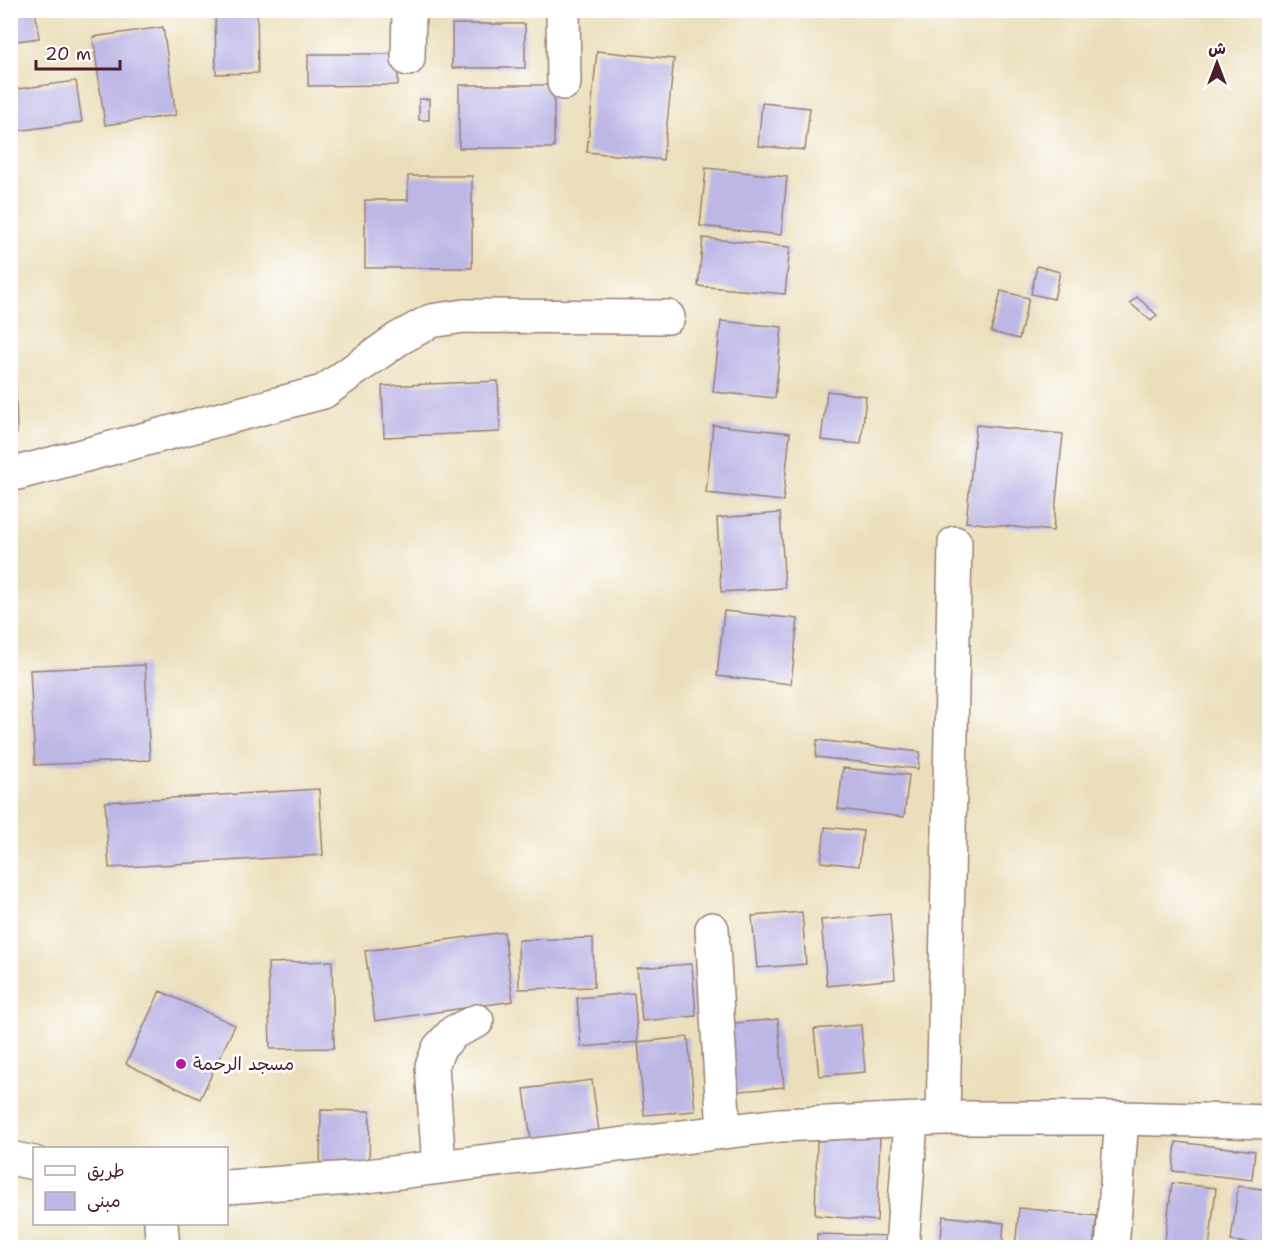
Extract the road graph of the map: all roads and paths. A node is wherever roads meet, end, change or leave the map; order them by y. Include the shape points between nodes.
1 (409, 10) edge
2 (563, 10) edge
3 (408, 59) dead end
4 (564, 83) dead end
5 (669, 317) dead end
6 (10, 475) edge
7 (956, 543) dead end
8 (712, 928) dead end
9 (477, 1021) dead end
10 (943, 1118) junction
11 (1122, 1118) junction
12 (911, 1119) junction
13 (1269, 1122) edge
14 (724, 1132) junction
15 (10, 1158) edge
16 (33, 1163) edge
17 (440, 1167) junction
18 (228, 1187) edge
19 (161, 1225) edge
20 (163, 1248) edge
21 (902, 1248) edge
22 (1112, 1248) edge

1 - 3 street
2 - 4 street
5 - 6 street via 464,316 431,321 398,339 323,392
7 - 10 street
8 - 14 street
9 - 17 street via 454,1032 439,1048 432,1066
10 - 11 street
10 - 12 street
11 - 13 street
11 - 22 street
12 - 14 street via 780,1125
12 - 21 street
14 - 17 street
15 - 16 street
17 - 18 street
19 - 20 street

